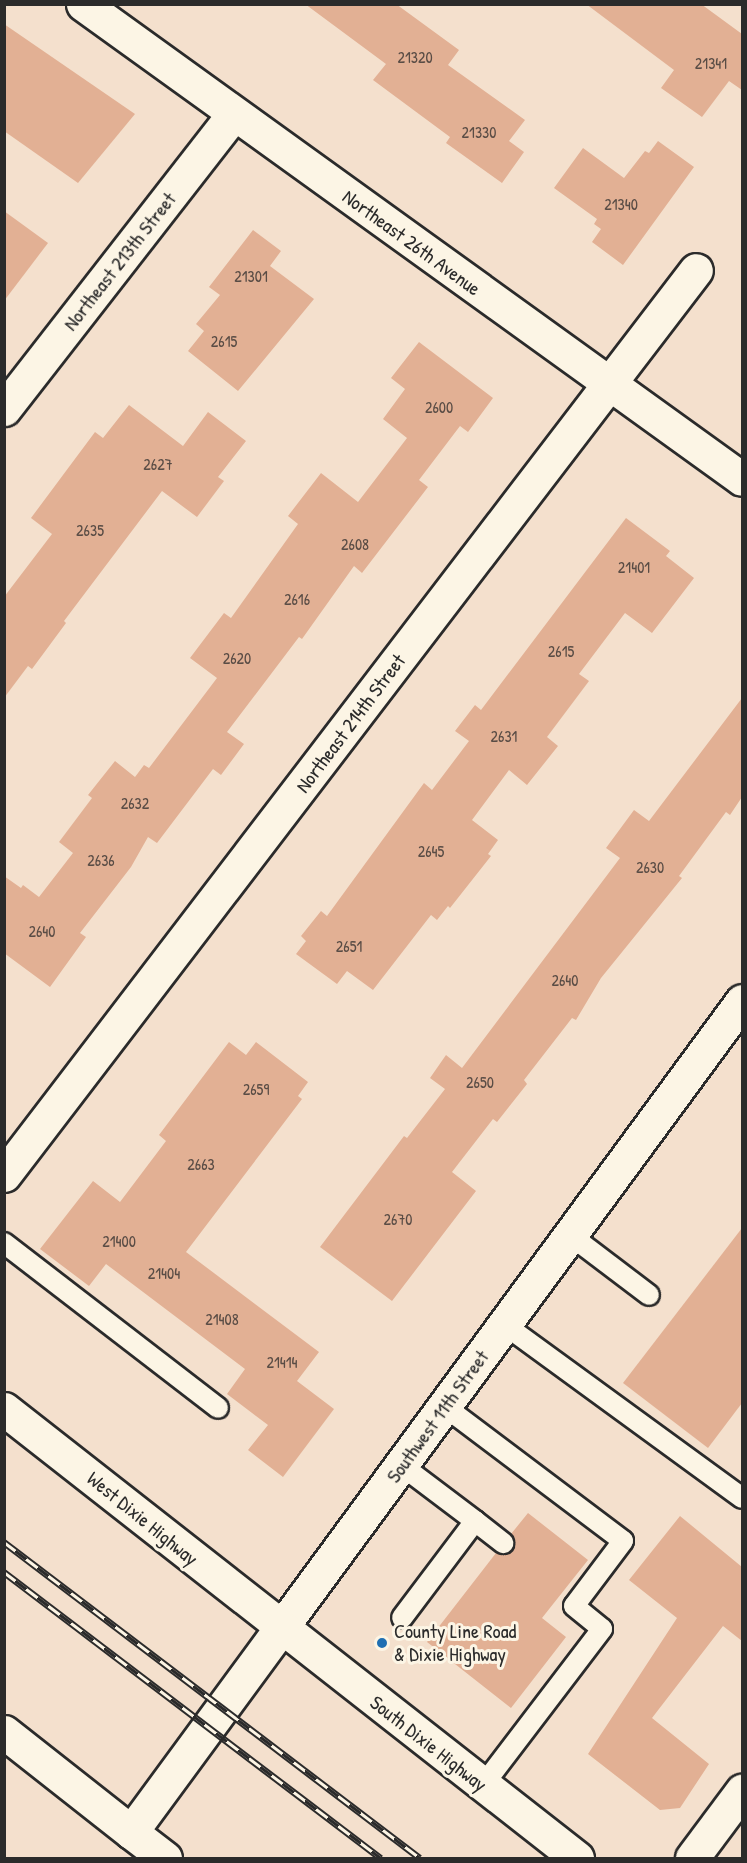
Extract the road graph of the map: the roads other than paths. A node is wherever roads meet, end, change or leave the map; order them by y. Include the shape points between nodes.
1 (83, 4) edge
2 (234, 114) junction
3 (696, 270) dead end
4 (609, 384) junction
5 (4, 409) edge
6 (742, 479) edge
7 (742, 1001) edge
8 (4, 1175) edge
9 (570, 1235) junction
10 (4, 1243) edge
11 (650, 1295) dead end
12 (505, 1325) junction
13 (444, 1406) junction
14 (4, 1408) edge
15 (218, 1408) dead end
16 (400, 1465) junction
17 (741, 1494) edge
18 (475, 1521) junction
19 (503, 1544) dead end
20 (402, 1618) dead end
21 (282, 1628) junction
22 (4, 1732) edge
23 (483, 1785) junction
24 (742, 1791) edge
25 (131, 1832) junction
26 (165, 1858) edge
27 (577, 1858) edge
28 (692, 1858) edge

1 - 2 street, Northeast 26th Avenue
2 - 4 street, Northeast 26th Avenue
2 - 5 street, Northeast 213th Street
3 - 4 street, Northeast 214th Street
4 - 6 street, Northeast 26th Avenue
4 - 8 street, Northeast 214th Street
7 - 9 street, Southwest 11th Street
9 - 11 lane
9 - 12 street, Southwest 11th Street
10 - 15 lane
12 - 13 street, Southwest 11th Street
12 - 17 lane
13 - 16 street, Southwest 11th Street
13 - 23 lane via 623,1541 568,1599 602,1629
14 - 21 street, West Dixie Highway
16 - 18 lane
16 - 21 street, Southwest 11th Street
18 - 19 lane
18 - 20 lane
21 - 23 street, South Dixie Highway
21 - 25 street, Southwest 11th Street
22 - 25 street
23 - 27 street, South Dixie Highway
24 - 28 street
25 - 26 street

